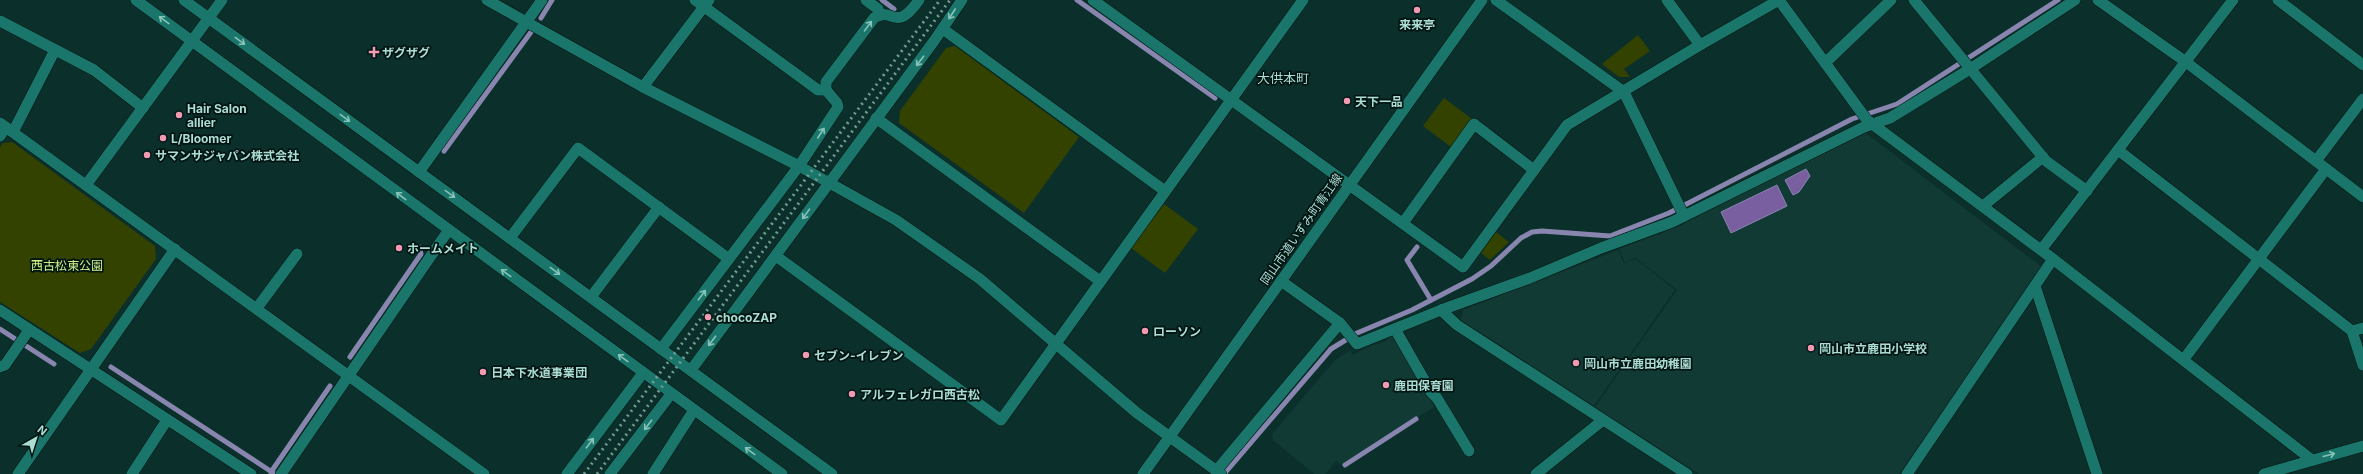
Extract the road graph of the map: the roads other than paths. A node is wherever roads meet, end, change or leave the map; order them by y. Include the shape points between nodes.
1 (136, 0) edge
2 (184, 0) edge
3 (222, 0) edge
4 (487, 0) edge
5 (542, 0) edge
6 (866, 0) edge
7 (919, 0) edge
8 (962, 0) edge
9 (1093, 0) edge
10 (1482, 0) edge
11 (1496, 0) edge
12 (1667, 0) edge
13 (1779, 0) edge
14 (1891, 0) edge
15 (1914, 0) edge
16 (2075, 0) edge
17 (2098, 0) edge
18 (2233, 0) edge
19 (2278, 0) edge
20 (1299, 1) edge
21 (703, 2) edge
22 (881, 15) junction
23 (208, 18) junction
24 (0, 21) edge
25 (528, 22) junction
26 (943, 29) junction
27 (192, 41) junction
28 (1700, 45) junction
29 (56, 50) junction
30 (2186, 62) junction
31 (1825, 63) junction
32 (1966, 64) junction
33 (2363, 65) edge
34 (643, 87) junction
35 (826, 90) junction
36 (1624, 92) junction
37 (2363, 99) edge
38 (1230, 100) junction
39 (143, 108) junction
40 (876, 118) junction
41 (1870, 122) junction
42 (5, 129) edge
43 (2118, 150) junction
44 (2043, 157) junction
45 (2316, 161) junction
46 (799, 166) junction
47 (2326, 169) junction
48 (1534, 170) junction
49 (419, 172) junction
50 (830, 183) junction
51 (86, 185) junction
52 (1349, 185) junction
53 (1166, 190) junction
54 (2087, 191) junction
55 (2363, 197) edge
56 (659, 206) junction
57 (1983, 206) junction
58 (1680, 210) junction
59 (1403, 223) junction
60 (448, 231) junction
61 (510, 238) junction
62 (176, 249) junction
63 (2041, 250) junction
64 (297, 254) dead end
65 (776, 256) junction
66 (729, 259) junction
67 (2053, 259) junction
68 (2259, 259) junction
69 (1100, 281) junction
70 (1281, 281) junction
71 (2035, 286) junction
72 (591, 297) junction
73 (257, 308) junction
74 (0, 310) edge
75 (1441, 310) junction
76 (1340, 323) junction
77 (1395, 329) junction
78 (2358, 329) edge
79 (24, 338) junction
80 (1056, 343) junction
81 (661, 348) junction
82 (2184, 359) junction
83 (2363, 365) edge
84 (0, 367) edge
85 (91, 370) junction
86 (691, 370) junction
87 (643, 373) junction
88 (349, 375) junction
89 (671, 394) junction
90 (694, 410) junction
91 (167, 420) junction
92 (1603, 420) junction
93 (1169, 437) junction
94 (2363, 446) edge
95 (1469, 451) dead end
96 (2312, 460) junction
97 (281, 473) edge
98 (1219, 473) edge
99 (18, 474) edge
100 (132, 474) edge
101 (251, 474) edge
102 (484, 474) edge
103 (566, 474) edge
104 (610, 474) edge
105 (653, 474) edge
106 (782, 474) edge
107 (832, 474) edge
108 (1143, 474) edge
109 (1536, 474) edge
110 (1687, 474) edge
111 (1907, 474) edge
112 (2097, 474) edge
113 (2264, 474) edge

27 -> 1 street
2 - 23 street
3 - 23 street
4 - 25 street
5 - 25 street
6 - 22 street via 878,9
7 - 22 street via 904,17 898,19
8 -> 26 street
9 - 38 street
10 - 52 street, 岡山市道いずみ町青江線
11 - 36 street
12 - 28 street
13 - 28 street
13 - 31 street
14 - 31 street
15 - 32 street
16 - 32 street
17 - 30 street
18 - 30 street
19 - 33 street
20 - 38 street
21 - 34 street
21 - 35 street via 818,90
35 -> 22 street via 826,82 872,20
23 - 27 street
23 -> 49 street
24 - 29 street
25 - 34 street
25 - 49 street
26 -> 40 street
26 - 53 street
27 - 39 street
60 -> 27 street
28 - 36 street
29 - 39 street via 94,70
29 - 42 street
30 - 43 street
30 - 45 street
31 - 41 street
32 - 41 street via 1890,118
32 - 44 street
34 - 46 street
46 -> 35 street via 838,107
36 - 48 street via 1567,125
36 - 58 street
37 - 45 street
38 - 52 street
38 - 53 street
39 - 51 street
40 - 50 street
40 - 69 street
41 - 57 street
41 - 58 street
42 - 51 street
43 - 54 street
43 - 68 street
44 - 54 street
44 - 57 street
45 - 47 street
46 - 50 street
46 - 66 street
47 - 55 street
47 - 68 street
48 - 59 street via 1463,267
48 - 59 street via 1474,124
49 -> 61 street
50 -> 65 street
50 - 80 street via 896,220 973,274
51 - 62 street
52 - 59 street
52 - 70 street, 岡山市道いずみ町青江線
53 - 69 street
54 - 63 street
56 - 61 street via 578,148
56 - 66 street
56 - 72 street
57 - 63 street
58 - 75 street via 1530,278
87 -> 60 street
60 - 88 street
61 -> 72 street
62 - 73 street
62 - 85 street
63 - 67 street
64 - 73 street
65 - 80 street via 1001,420
65 -> 86 street
81 -> 66 street
67 - 71 street
67 - 82 street
68 - 78 street
68 - 82 street
69 - 80 street
70 - 76 street
70 - 93 street, 岡山市道いずみ町青江線
71 - 111 street
71 - 112 street
72 - 81 street
73 - 88 street
74 - 79 street
75 - 77 street
75 - 92 street via 1457,325
76 - 77 street via 1357,344
76 - 98 street
77 - 95 street
78 - 83 street
79 - 84 street
79 - 85 street
80 - 93 street via 1108,390
81 - 86 street
82 - 96 street
85 - 91 street
85 - 99 street
86 - 107 street
87 - 89 street
103 -> 87 street
88 - 97 street
88 - 102 street
89 - 90 street
89 -> 104 street
90 - 105 street
106 -> 90 street
91 - 100 street
91 - 101 street
92 - 109 street
92 - 110 street
93 - 98 street
93 - 108 street, 岡山市道いずみ町青江線
96 -> 94 street
96 - 113 street

